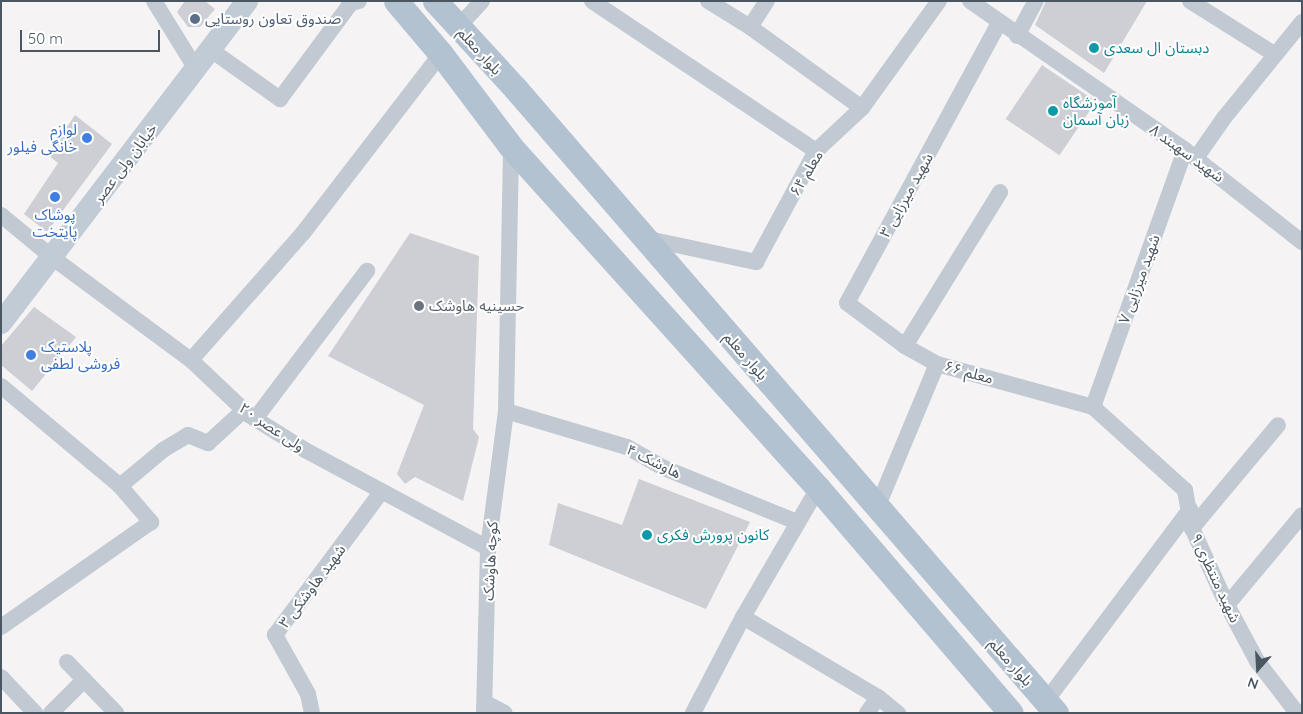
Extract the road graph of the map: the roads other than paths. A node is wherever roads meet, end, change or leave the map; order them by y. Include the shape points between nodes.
1 (154, 1) edge
2 (247, 1) edge
3 (360, 1) edge
4 (396, 1) edge
5 (435, 1) edge
6 (482, 1) edge
7 (592, 1) edge
8 (708, 1) edge
9 (767, 1) edge
10 (938, 1) edge
11 (970, 1) edge
12 (1036, 1) edge
13 (1190, 1) edge
14 (1302, 22) edge
15 (999, 23) junction
16 (458, 27) junction
17 (750, 27) junction
18 (1017, 36) junction
19 (211, 50) junction
20 (441, 54) junction
21 (1274, 54) junction
22 (196, 69) junction
23 (862, 108) junction
24 (510, 147) junction
25 (816, 151) junction
26 (1190, 154) junction
27 (1000, 192) dead end
28 (1, 215) edge
29 (643, 238) junction
30 (1302, 242) edge
31 (53, 258) junction
32 (366, 271) dead end
33 (1, 324) edge
34 (905, 346) junction
35 (191, 360) junction
36 (937, 364) junction
37 (1, 386) edge
38 (1093, 407) junction
39 (506, 411) junction
40 (249, 415) junction
41 (1278, 425) dead end
42 (120, 486) junction
43 (818, 488) junction
44 (382, 491) junction
45 (877, 508) junction
46 (1190, 509) junction
47 (1302, 514) edge
48 (798, 522) junction
49 (1192, 528) junction
50 (488, 548) junction
51 (1227, 605) junction
52 (743, 617) junction
53 (1, 628) edge
54 (67, 662) dead end
55 (1, 677) edge
56 (84, 680) junction
57 (878, 697) junction
58 (1051, 707) edge
59 (485, 708) edge
60 (34, 713) edge
61 (51, 713) edge
62 (116, 713) edge
63 (312, 713) edge
64 (506, 713) edge
65 (694, 713) edge
66 (867, 713) edge
67 (898, 713) edge
68 (1011, 713) edge
69 (1297, 713) edge

1 - 22 street
2 - 19 main road, خیابان ولی عصر
3 - 19 street via 351,3 280,99
4 - 20 main road, بلوار معلم
5 - 16 main road, بلوار معلم
6 - 16 street
7 - 25 street
8 - 17 street
9 - 17 street
10 - 23 street, معلم ۶۴
11 - 15 street, شهید سهبند ۸
12 - 18 street
13 - 21 street
14 - 21 street, شهید میرزایی ۷
15 - 18 street, شهید سهبند ۸
15 - 34 street, شهید میرزایی ۳ via 847,303
16 - 29 main road, بلوار معلم
17 - 23 street
18 - 26 street, شهید سهبند ۸
19 - 22 main road, خیابان ولی عصر
20 - 24 main road, بلوار معلم
20 - 35 street via 303,232
21 - 26 street, شهید میرزایی ۷
22 - 31 main road, خیابان ولی عصر
23 - 25 street, معلم ۶۴
24 - 39 street, کوچه هاوشک
24 - 43 main road, بلوار معلم
25 - 29 street, معلم ۶۴ via 756,262
26 - 30 street, شهید سهبند ۸
26 - 38 street, شهید میرزایی ۷
27 - 34 street
28 - 31 street, ولی عصر ۲۰
29 - 45 main road, بلوار معلم
31 - 33 main road, خیابان ولی عصر
31 - 35 street, ولی عصر ۲۰
32 - 40 street
34 - 36 street
35 - 40 street, ولی عصر ۲۰
36 - 38 street, معلم ۶۶
36 - 45 street, معلم ۶۶
37 - 42 street
38 - 46 street, شهید منتظری ۹ via 1186,490
39 - 48 street, هاوشک ۴ via 628,447 664,468
39 - 50 street, کوچه هاوشک
40 - 42 street via 208,443 188,435 163,450
40 - 44 street, ولی عصر ۲۰ via 305,450
41 - 49 street
42 - 53 street via 151,522
43 - 48 street
43 - 68 main road, بلوار معلم
44 - 50 street, ولی عصر ۲۰
44 - 63 street, شهید هاوشکی ۳ via 275,635 308,694
45 - 58 main road, بلوار معلم
46 - 49 street, شهید منتظری ۹
46 - 58 street
47 - 51 street
48 - 52 street
49 - 51 street, شهید منتظری ۹
50 - 59 street, کوچه هاوشک
51 - 69 street, شهید منتظری ۹ via 1258,660
52 - 57 street
52 - 65 street
54 - 56 street
55 - 60 street
56 - 61 street
56 - 62 street
57 - 66 street
57 - 67 street
59 - 64 street

